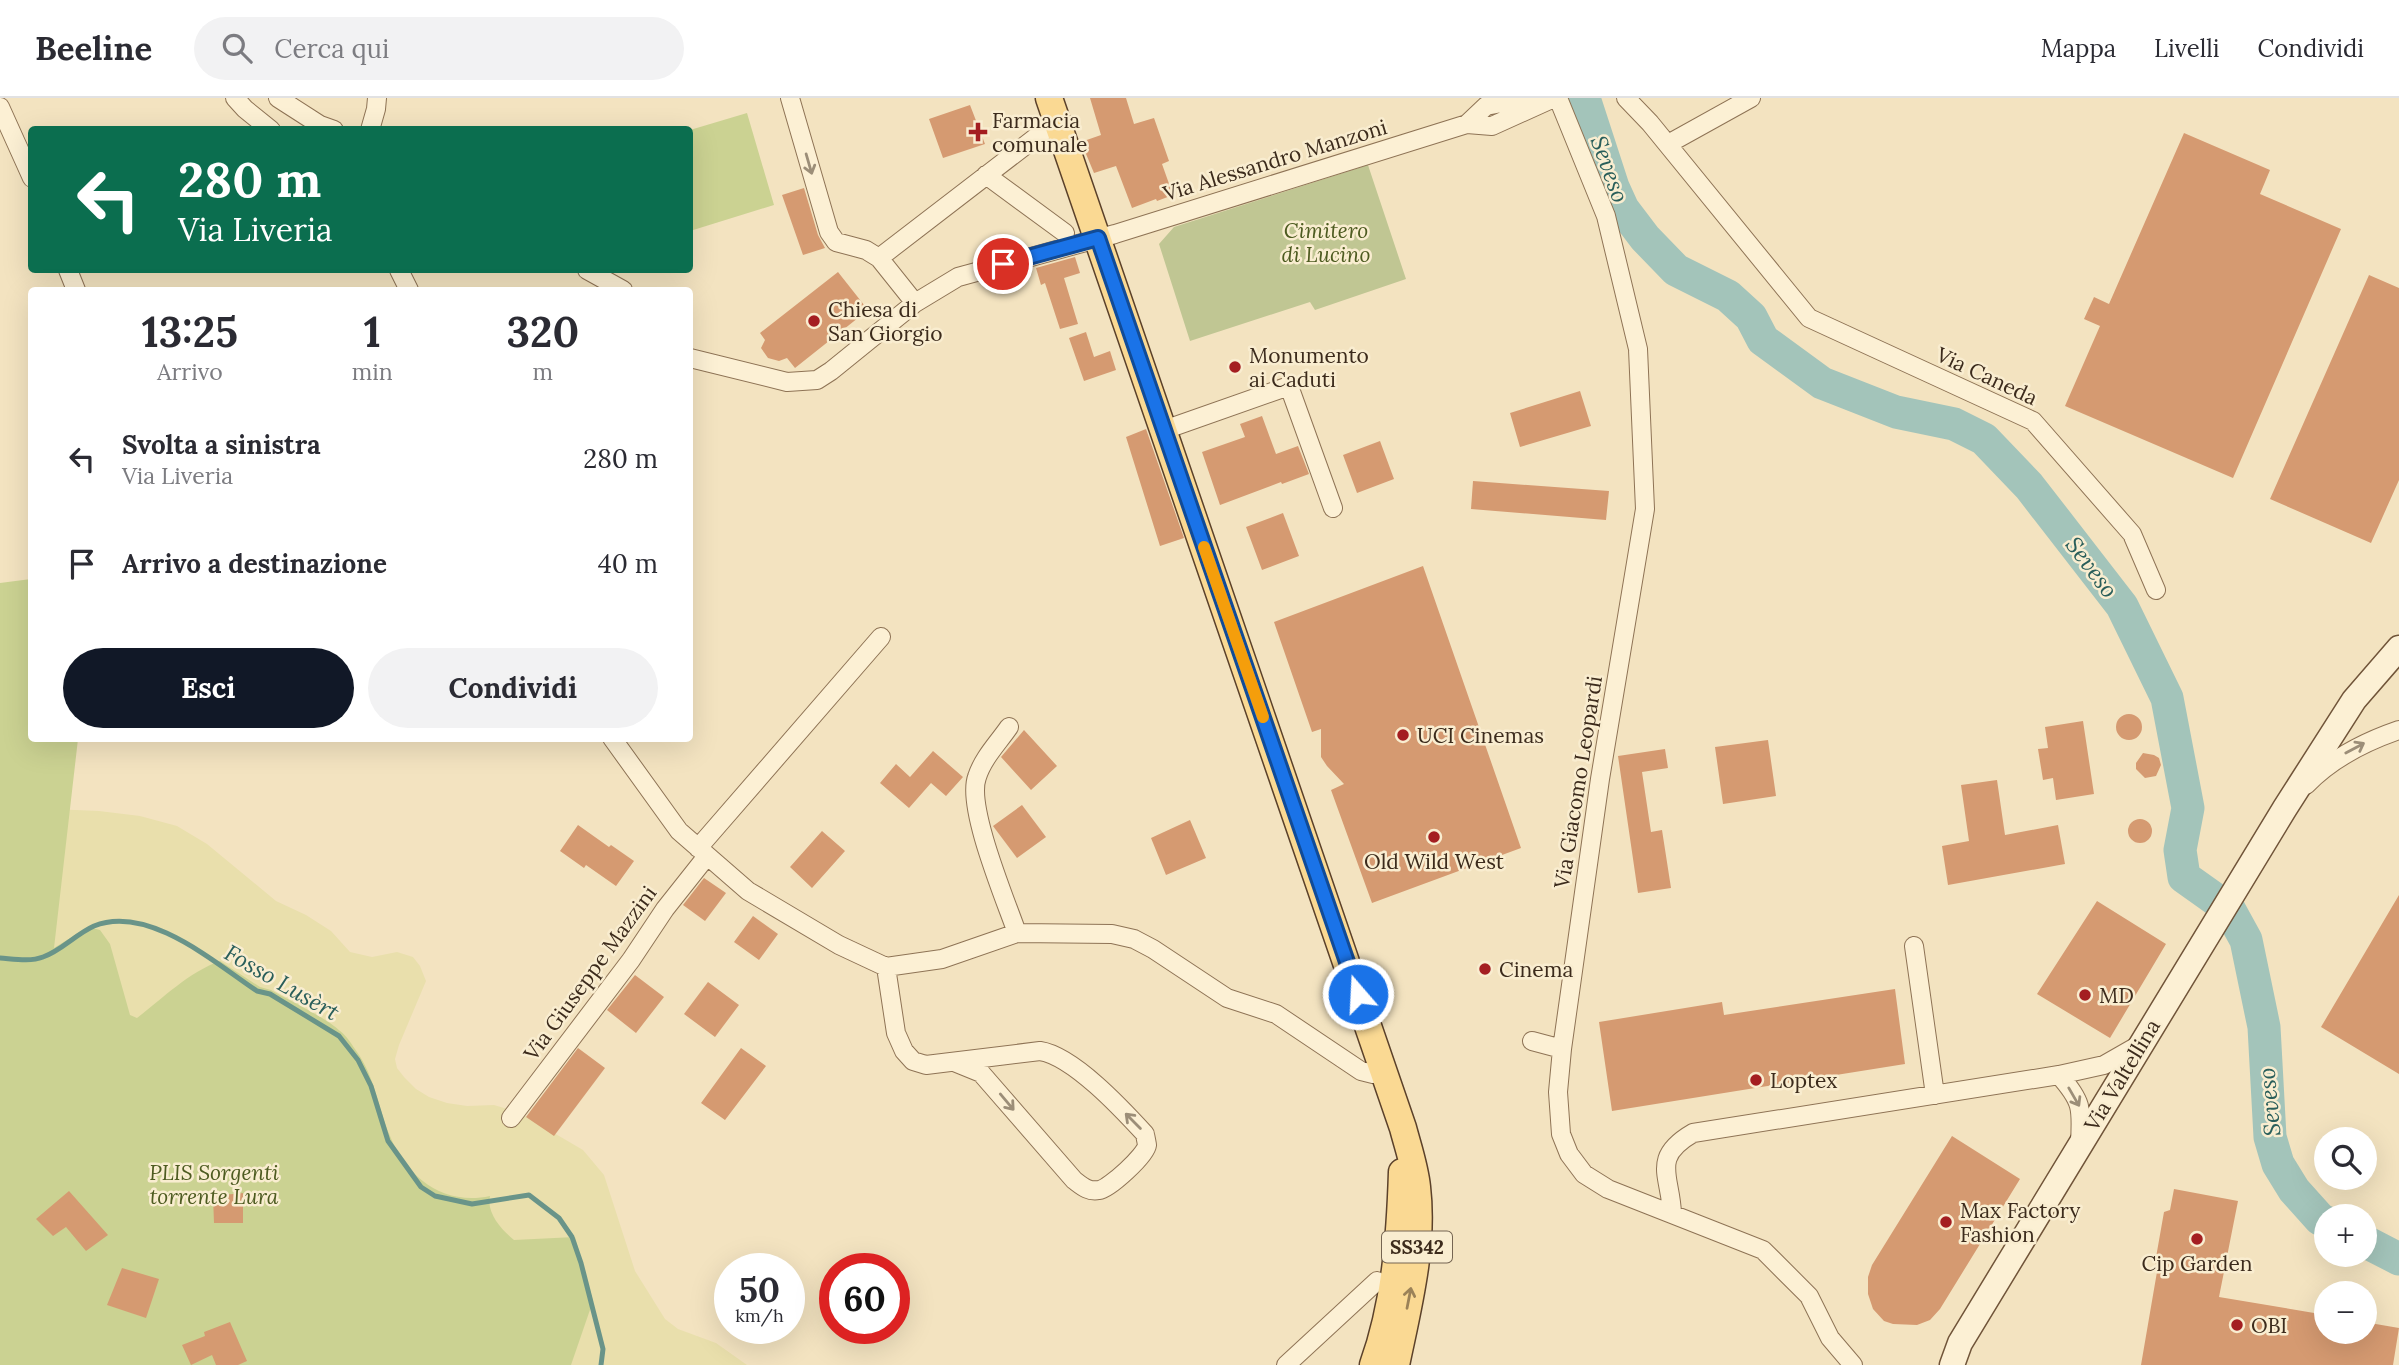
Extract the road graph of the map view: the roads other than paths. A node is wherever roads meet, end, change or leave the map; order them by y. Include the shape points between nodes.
1 (235, 98) edge
2 (278, 98) edge
3 (377, 98) edge
4 (790, 98) edge
5 (1527, 98) edge
6 (1556, 98) edge
7 (1626, 98) edge
8 (1751, 98) edge
9 (1484, 102) edge
10 (0, 107) edge
11 (1053, 109) edge
12 (1466, 124) junction
13 (266, 126) edge
14 (323, 126) edge
15 (370, 126) edge
16 (1668, 144) junction
17 (28, 169) edge
18 (986, 175) junction
19 (1065, 233) dead end
20 (1098, 238) junction
21 (879, 258) junction
22 (592, 273) edge
23 (618, 287) edge
24 (915, 303) junction
25 (693, 359) edge
26 (1164, 430) junction
27 (1333, 508) dead end
28 (2156, 590) dead end
29 (881, 637) dead end
30 (2399, 648) edge
31 (1009, 727) dead end
32 (2399, 730) edge
33 (615, 742) edge
34 (2284, 808) junction
35 (702, 852) junction
36 (1017, 933) junction
37 (1914, 946) dead end
38 (886, 967) junction
39 (1532, 1041) dead end
40 (2142, 1043) junction
41 (1562, 1049) junction
42 (954, 1062) junction
43 (1384, 1072) junction
44 (2059, 1075) junction
45 (1935, 1095) junction
46 (511, 1118) dead end
47 (1403, 1128) junction
48 (2080, 1144) junction
49 (1672, 1214) junction
50 (1377, 1281) dead end
51 (1830, 1338) junction
52 (1956, 1354) edge
53 (1286, 1365) edge
54 (1373, 1365) edge
55 (1395, 1365) edge
56 (1833, 1365) edge
57 (1853, 1365) edge
58 (1931, 1365) edge

1 - 13 street
2 - 14 street
3 - 15 street
4 -> 21 street via 829,232 836,242
5 - 9 street, Via Alessandro Manzoni
6 - 12 street, Via Alessandro Manzoni via 1492,126
6 - 41 street, Via Giacomo Leopardi via 1606,216 1639,349 1645,509
7 - 16 street
8 - 16 street
9 - 12 street, Via Alessandro Manzoni
10 - 17 street
11 - 18 street
11 - 20 main road, SS342
12 - 20 street, Via Alessandro Manzoni
16 - 28 street, Via Caneda via 1809,318 2033,421 2132,534
18 - 19 street
18 - 21 street
20 - 24 street, Via Alessandro Manzoni via 958,277
20 - 26 main road, SS342
21 - 24 street
22 - 23 street
24 - 25 street, Via Alessandro Manzoni via 817,380 787,382
26 - 27 street via 1289,386
26 - 43 main road, SS342
29 - 35 street, Via Giuseppe Mazzini
30 - 34 street, Via Valtellina via 2354,700
31 - 36 street via 976,779 976,796
34 -> 32 street, Via Valtellina via 2342,755
33 - 35 street via 679,831
34 - 40 street, Via Valtellina
35 - 38 street via 784,914
35 - 46 street, Via Giuseppe Mazzini via 631,960
36 - 38 street via 942,959
36 - 43 street via 1089,932 1134,939 1227,998 1276,1014 1361,1072
37 - 45 street
38 - 42 street via 896,1033 904,1051 926,1066
39 - 41 street
40 - 44 street via 2104,1065
40 - 48 street, Via Valtellina
41 - 49 street, Via Giacomo Leopardi via 1560,1134 1569,1154 1584,1174 1608,1189
42 -> 42 street via 981,1073 1086,1189 1106,1188 1143,1154 1145,1134 1054,1053
43 - 47 main road, SS342
44 - 45 street
44 -> 48 street via 2079,1102
45 - 49 street via 1693,1133 1671,1150 1666,1162
47 - 54 main road, SS342 via 1395,1266
55 -> 47 main road, SS342 via 1413,1278 1419,1219 1417,1185
48 - 52 street, Via Valtellina
49 - 51 street, Via Giacomo Leopardi via 1763,1250 1809,1296
50 - 53 street
51 - 56 street, Via Giacomo Leopardi
51 - 57 street, Via Giacomo Leopardi
52 - 58 street, Via Valtellina

